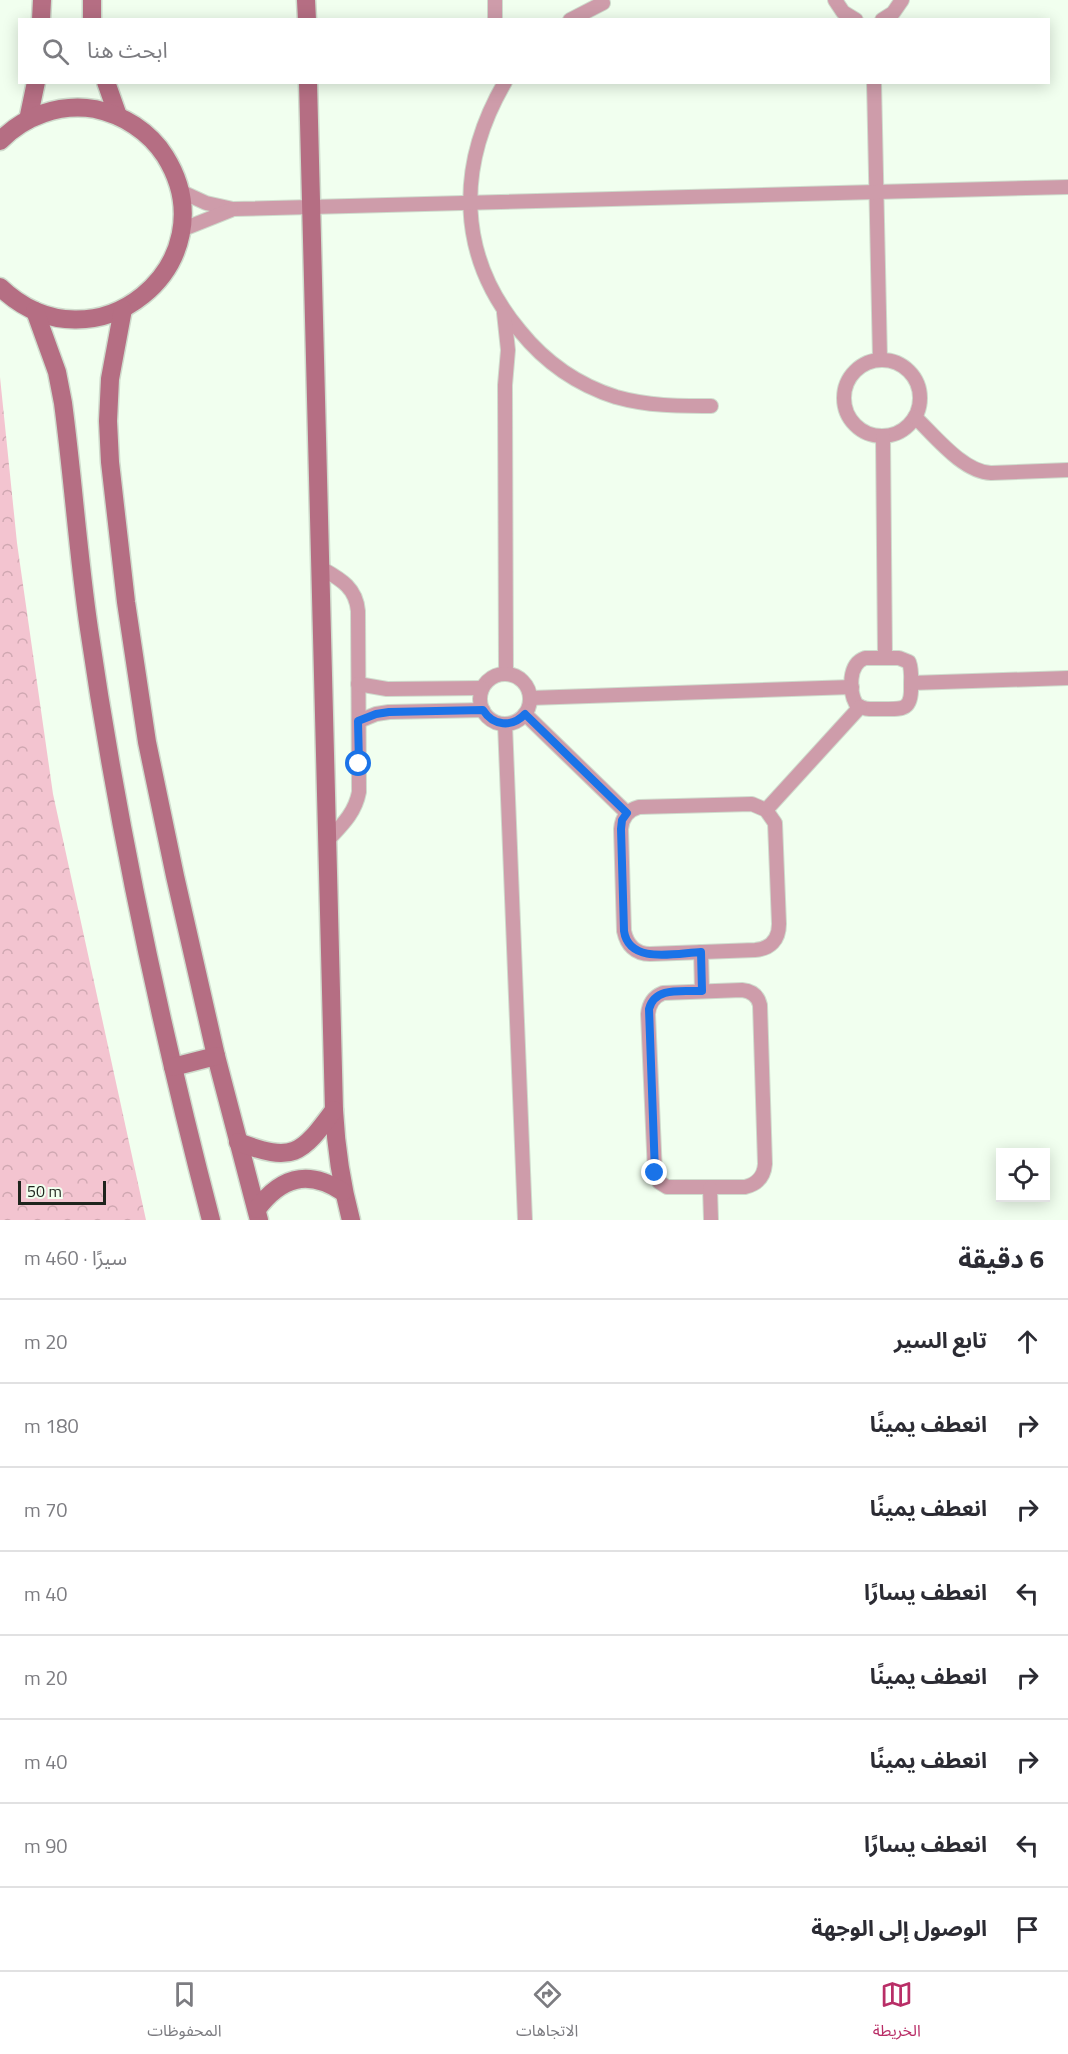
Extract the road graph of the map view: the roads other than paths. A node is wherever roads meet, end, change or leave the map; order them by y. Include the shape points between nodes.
1 (42, 0) edge
2 (92, 0) edge
3 (306, 0) edge
4 (495, 0) edge
5 (835, 0) edge
6 (902, 0) edge
7 (603, 3) dead end
8 (41, 18) edge
9 (92, 18) edge
10 (307, 18) edge
11 (495, 18) edge
12 (574, 18) edge
13 (852, 18) edge
14 (885, 18) edge
15 (36, 84) edge
16 (107, 84) edge
17 (308, 84) edge
18 (874, 84) edge
19 (501, 86) edge
20 (118, 116) junction
21 (28, 120) junction
22 (0, 141) edge
23 (1068, 187) edge
24 (180, 190) junction
25 (876, 192) junction
26 (470, 204) junction
27 (312, 208) junction
28 (233, 209) junction
29 (181, 231) junction
30 (0, 286) edge
31 (123, 309) junction
32 (35, 311) junction
33 (504, 312) junction
34 (533, 347) junction
35 (880, 359) junction
36 (508, 362) junction
37 (711, 406) dead end
38 (915, 417) junction
39 (883, 436) junction
40 (1068, 470) edge
41 (321, 568) junction
42 (885, 658) junction
43 (506, 674) junction
44 (1068, 678) edge
45 (911, 683) junction
46 (358, 684) junction
47 (852, 687) junction
48 (482, 688) junction
49 (395, 689) junction
50 (530, 698) junction
51 (860, 707) junction
52 (483, 710) junction
53 (395, 712) junction
54 (525, 714) junction
55 (358, 721) junction
56 (505, 724) junction
57 (766, 810) junction
58 (627, 813) junction
59 (328, 840) junction
60 (701, 952) junction
61 (702, 991) junction
62 (216, 1056) junction
63 (173, 1067) junction
64 (334, 1110) junction
65 (238, 1142) junction
66 (710, 1188) junction
67 (343, 1192) junction
68 (258, 1215) edge
69 (211, 1220) edge
70 (351, 1220) edge
71 (525, 1220) edge
72 (711, 1220) edge

1 - 8 main road
2 - 9 main road
3 - 10 main road
4 - 11 street
5 - 13 street
6 - 14 street
7 - 12 street
15 - 21 main road
16 - 20 main road
17 - 27 main road
18 - 25 street
19 - 26 street via 479,139 471,172
20 - 21 main road via 79,108 53,110
20 - 24 main road via 153,141 170,164
21 - 22 main road
23 - 25 street
24 - 28 street via 206,203
24 - 29 main road
25 - 26 street
25 - 35 street
26 - 27 street
26 - 33 street via 477,254
27 - 28 street
27 - 41 main road
28 - 29 street
29 - 31 main road via 165,271 147,293
30 - 32 main road
31 - 32 main road via 79,320
31 - 62 main road via 110,379 108,421 126,602 147,742
32 - 63 main road via 63,403 101,705
33 - 34 street
33 - 36 street
34 - 36 street
34 - 37 street via 571,376 615,396 653,405
35 - 38 street via 902,365 916,381 920,403
35 - 39 street via 853,372 844,400 847,414 856,426 868,434
36 - 43 street
38 - 39 street via 904,429
38 - 40 street via 979,472
39 - 42 street
41 - 46 street via 345,582 356,598
41 - 59 main road
42 - 45 street via 909,662
42 - 47 street via 857,661
43 - 48 street via 490,679
43 - 50 street via 522,681
44 - 45 street
45 - 51 street via 911,699 904,707
46 - 49 street
46 - 55 street
47 - 50 street
47 - 51 street via 854,701
48 - 49 street
48 - 52 street
49 - 53 street via 400,700
50 - 54 street
51 - 57 street
52 - 53 street
52 - 56 street via 494,722
53 - 55 street
54 - 56 street
54 - 58 street
55 - 59 street via 358,798 350,816
56 - 71 street
57 - 58 street via 747,804 639,807
57 - 60 street via 775,828 777,935 771,945 760,950
58 - 60 street via 621,829 627,941 634,950 645,954
59 - 64 main road
60 - 61 street
61 - 66 street via 659,994 650,1005 649,1026 657,1178 672,1189
61 - 66 street via 749,992 758,999 760,1009 764,1172 749,1186
62 - 63 main road
62 - 65 main road
63 - 69 main road
64 - 65 main road via 311,1140 295,1151 267,1153
64 - 67 main road
65 - 68 main road
66 - 72 street
67 - 68 main road via 322,1180 301,1179 273,1191
67 - 70 main road

